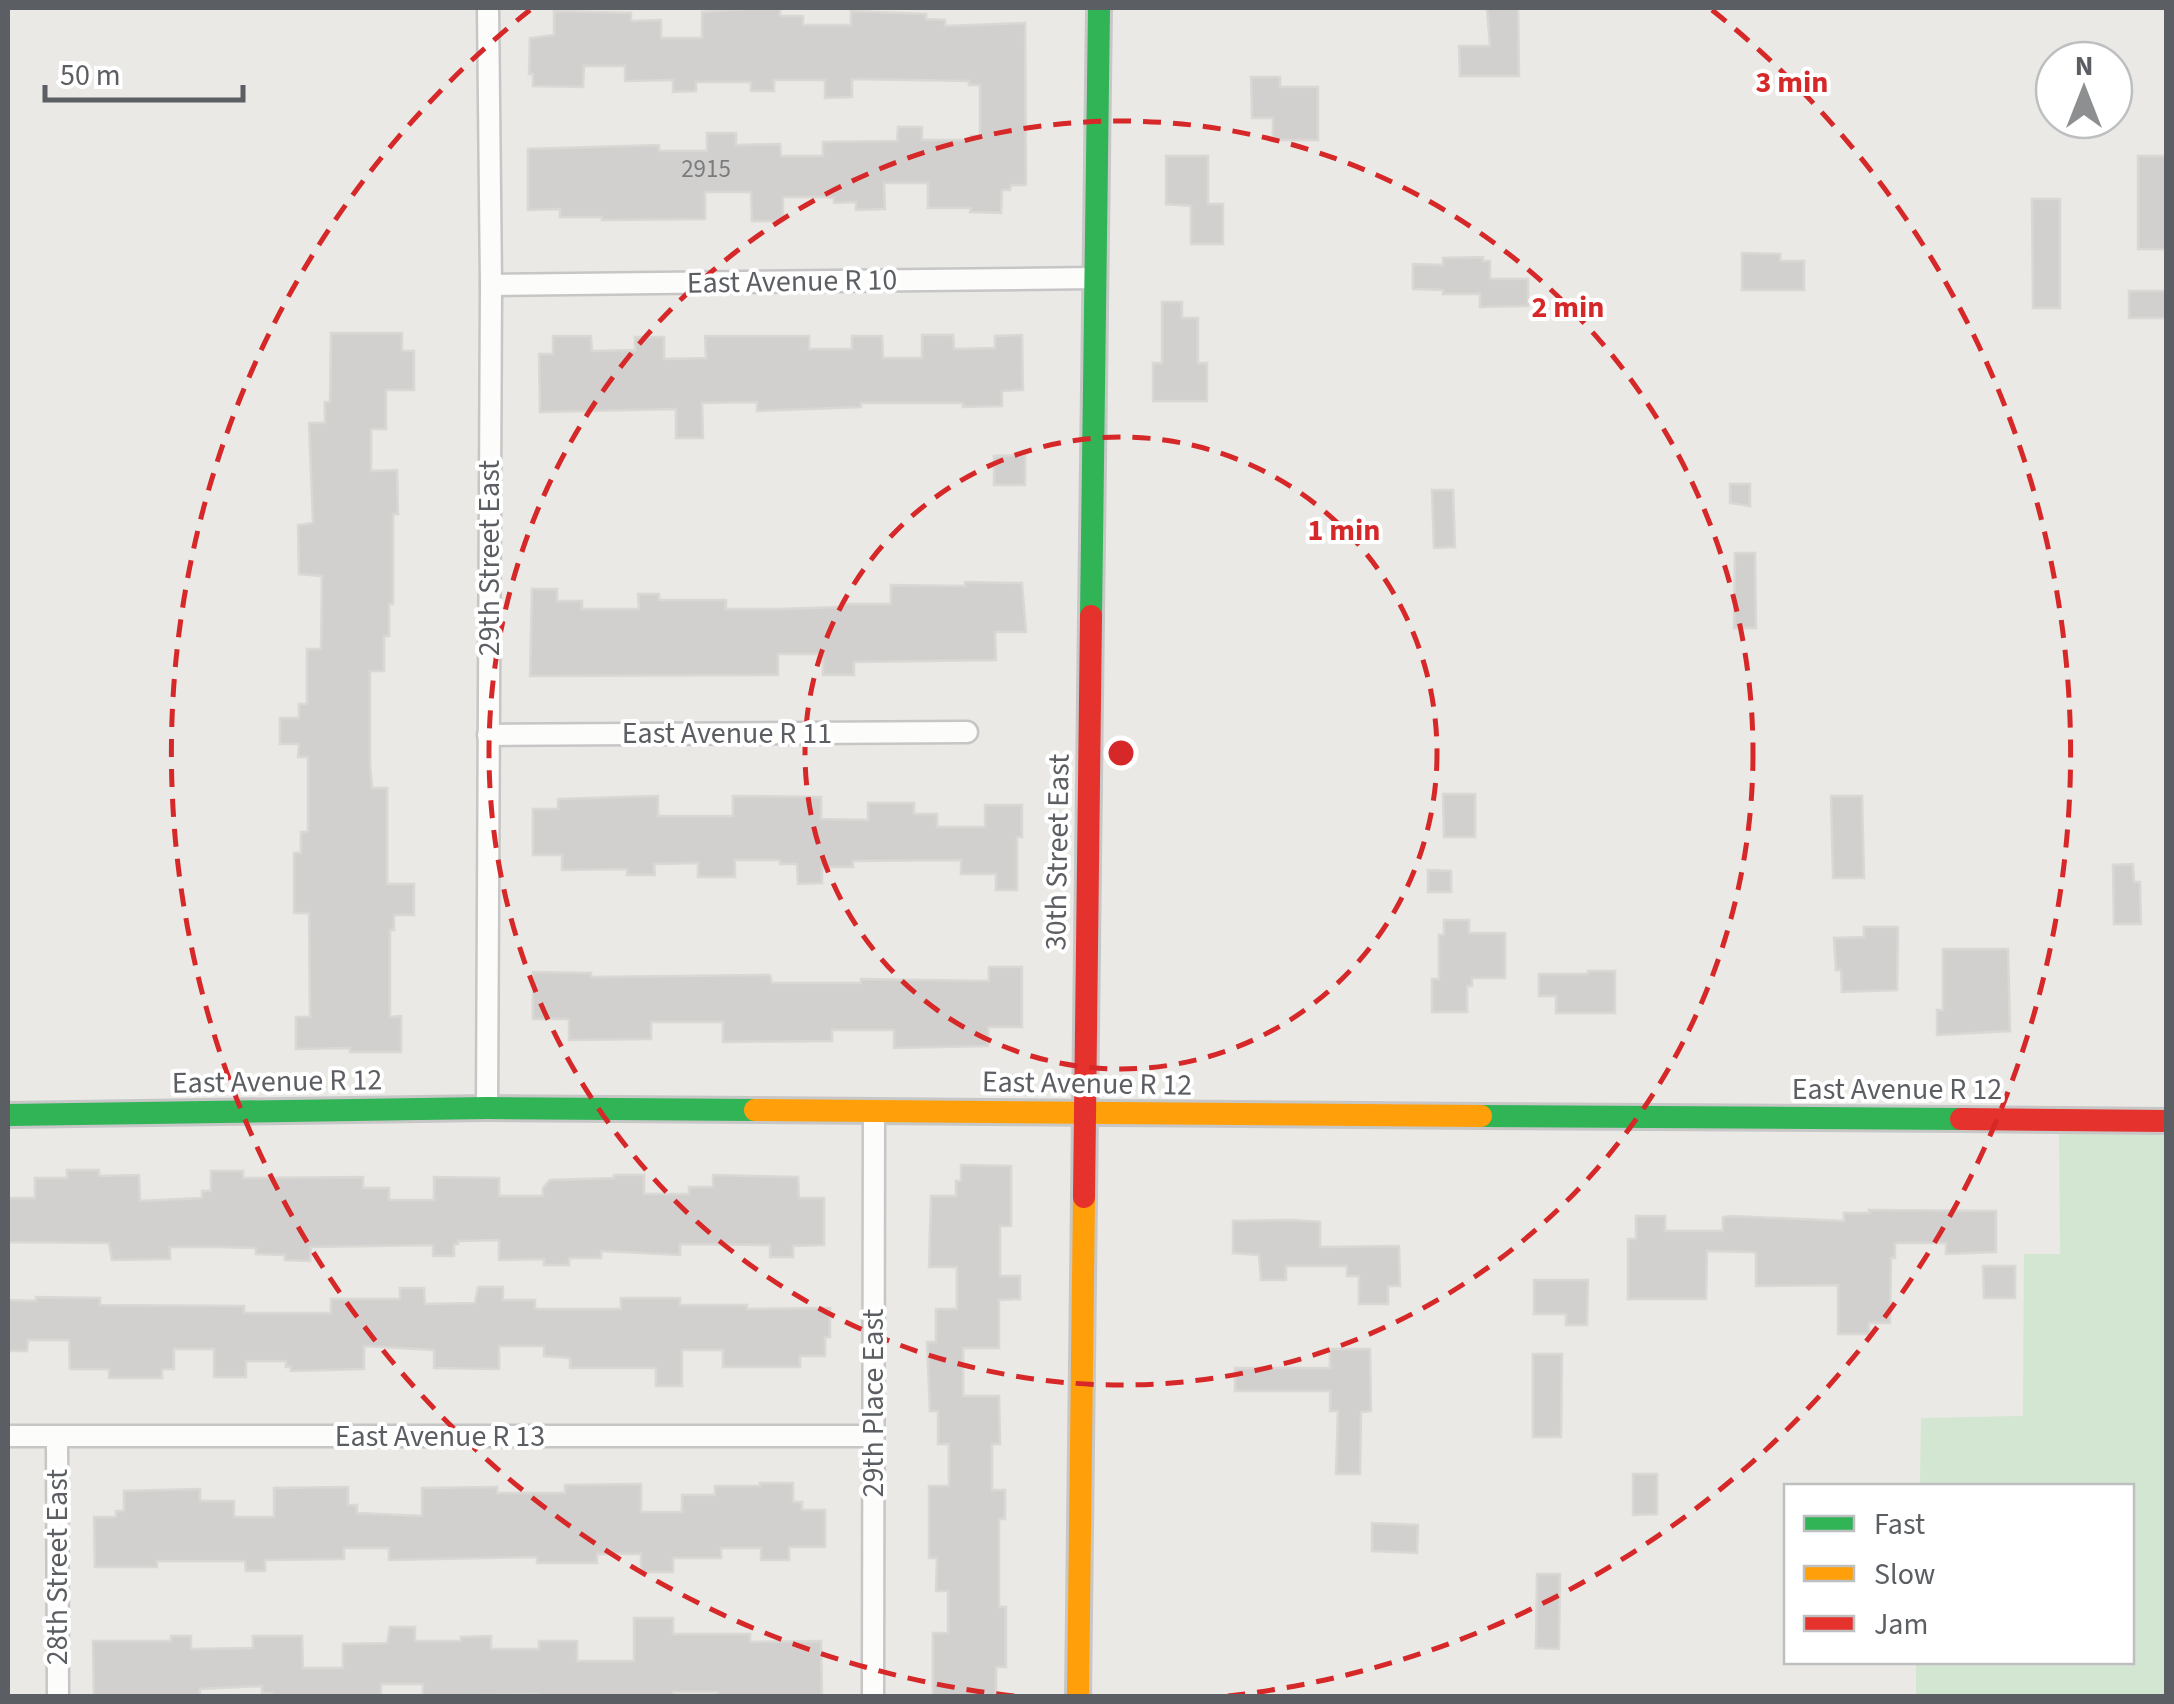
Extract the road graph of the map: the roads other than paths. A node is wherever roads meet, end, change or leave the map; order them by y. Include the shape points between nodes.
1 (488, 8) edge
2 (1099, 8) edge
3 (1094, 278) junction
4 (490, 285) junction
5 (967, 732) dead end
6 (488, 736) junction
7 (487, 1108) junction
8 (874, 1110) junction
9 (1084, 1114) junction
10 (8, 1115) edge
11 (2166, 1121) edge
12 (8, 1436) edge
13 (57, 1436) junction
14 (873, 1436) junction
15 (58, 1696) edge
16 (873, 1696) edge
17 (1078, 1696) edge

1 - 4 street, 29th Street East
2 - 3 street, 30th Street East
3 - 4 street, East Avenue R 10
3 - 9 street, 30th Street East
4 - 6 street, 29th Street East
5 - 6 street, East Avenue R 11
6 - 7 street, 29th Street East
7 - 8 street, East Avenue R 12
7 - 10 street, East Avenue R 12
8 - 9 street, East Avenue R 12
8 - 14 street, 29th Place East
9 - 11 street, East Avenue R 12
9 - 17 street, 30th Street East
12 - 13 street, East Avenue R 13
13 - 14 street, East Avenue R 13
13 - 15 street, 28th Street East
14 - 16 street, 29th Place East

